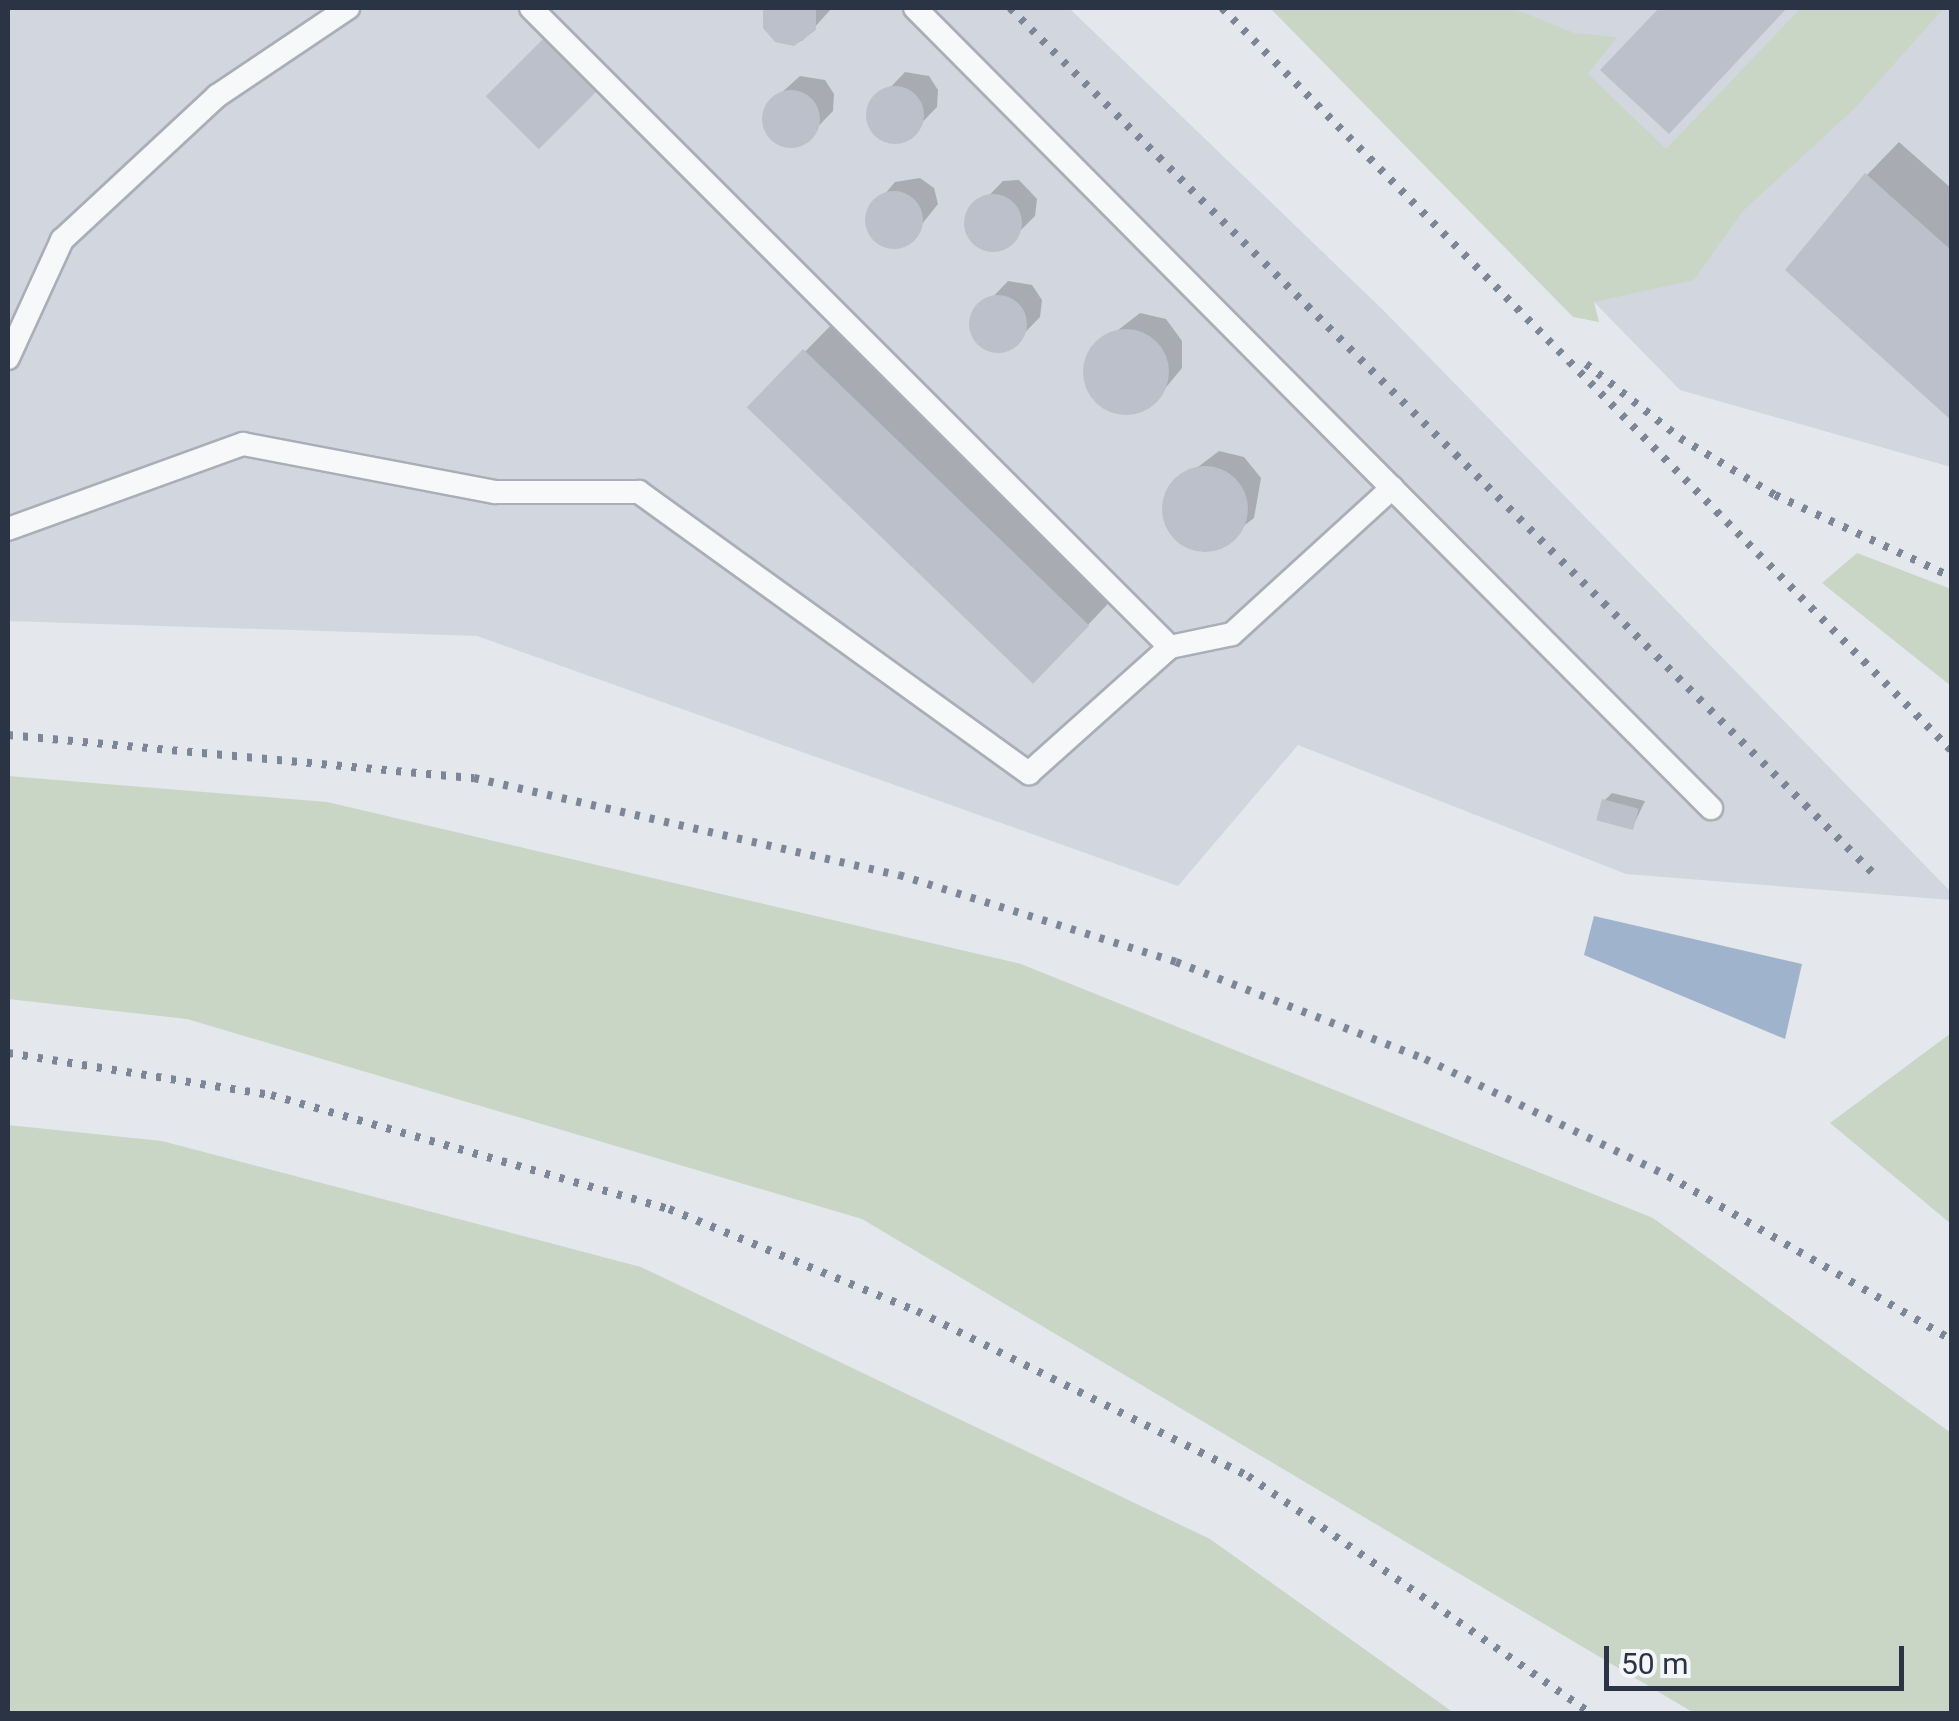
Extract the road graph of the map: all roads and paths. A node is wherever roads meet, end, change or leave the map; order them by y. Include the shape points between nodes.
1 (348, 8) edge
2 (531, 8) edge
3 (915, 8) edge
4 (8, 358) edge
5 (1392, 488) junction
6 (8, 529) edge
7 (1170, 647) junction
8 (1711, 808) dead end

1 - 4 lane via 217,96 62,240
2 - 7 lane
3 - 5 lane
5 - 7 lane via 1232,634
5 - 8 lane
6 - 7 lane via 243,444 495,492 639,492 1030,773

